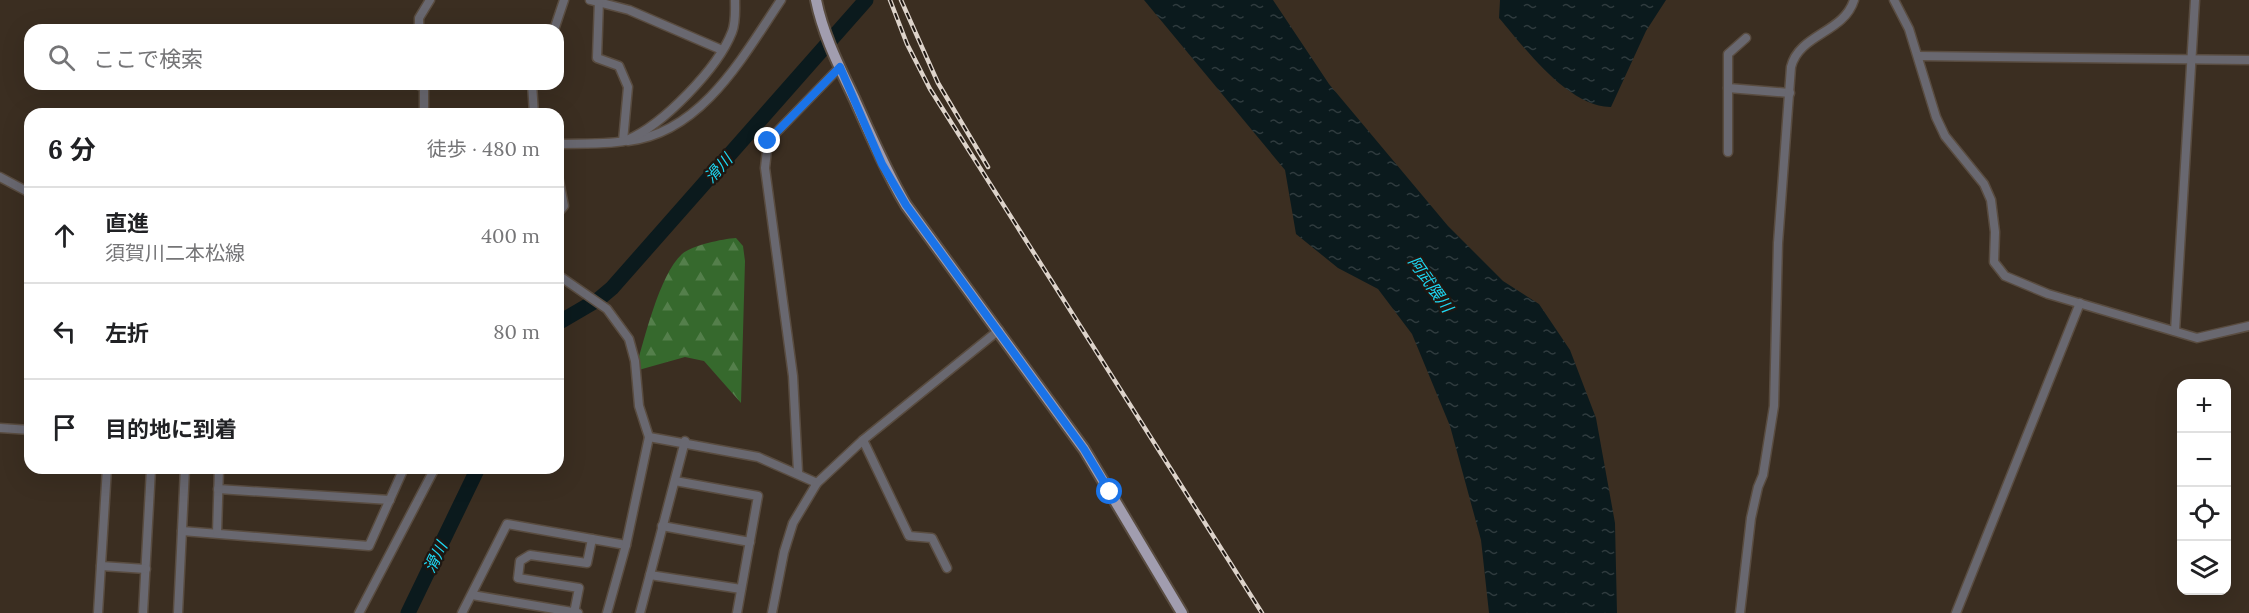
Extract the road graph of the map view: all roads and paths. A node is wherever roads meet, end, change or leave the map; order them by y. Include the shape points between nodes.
1 (430, 0) edge
2 (564, 0) edge
3 (735, 0) edge
4 (781, 0) edge
5 (816, 0) edge
6 (1854, 0) edge
7 (1894, 0) edge
8 (2195, 0) edge
9 (596, 1) edge
10 (419, 24) edge
11 (556, 24) edge
12 (1746, 38) dead end
13 (722, 50) junction
14 (1918, 56) junction
15 (2249, 60) edge
16 (2193, 61) junction
17 (839, 64) junction
18 (1728, 88) junction
19 (424, 90) edge
20 (532, 90) edge
21 (1790, 93) junction
22 (424, 108) edge
23 (534, 108) edge
24 (625, 141) junction
25 (564, 144) edge
26 (1728, 152) dead end
27 (0, 177) edge
28 (24, 190) edge
29 (564, 279) edge
30 (2080, 303) junction
31 (2249, 326) edge
32 (999, 330) junction
33 (2175, 331) junction
34 (0, 428) edge
35 (24, 430) edge
36 (649, 437) junction
37 (862, 440) junction
38 (685, 441) junction
39 (798, 472) junction
40 (106, 474) edge
41 (151, 474) edge
42 (185, 474) edge
43 (219, 474) edge
44 (401, 474) edge
45 (432, 474) edge
46 (675, 481) junction
47 (817, 483) junction
48 (218, 489) junction
49 (390, 500) junction
50 (663, 526) junction
51 (182, 531) junction
52 (217, 533) junction
53 (592, 539) junction
54 (750, 542) junction
55 (626, 545) junction
56 (101, 566) junction
57 (947, 568) dead end
58 (146, 569) junction
59 (650, 575) junction
60 (741, 589) junction
61 (472, 595) junction
62 (98, 613) edge
63 (143, 613) edge
64 (178, 613) edge
65 (359, 613) edge
66 (462, 613) edge
67 (576, 613) edge
68 (607, 613) edge
69 (640, 613) edge
70 (737, 613) edge
71 (772, 613) edge
72 (1182, 613) edge
73 (1740, 613) edge
74 (1956, 613) edge

1 - 10 street
2 - 11 street
3 - 13 street via 732,31
4 - 24 street via 748,52 688,117 648,139
5 - 17 main road
6 - 21 street via 1845,17 1803,46 1795,57
7 - 14 street
8 - 16 street
9 - 13 street via 628,10
9 - 24 street via 597,58 619,66 628,87
12 - 18 street via 1728,51
13 - 24 street via 687,94 659,119
14 - 16 street
14 - 30 street via 1945,136 1984,184 1990,200 1997,267 2012,280
15 - 16 street
16 - 33 street
17 - 32 main road via 882,164 906,205
17 - 39 street via 768,141 766,150 765,168 794,376
18 - 21 street
18 - 26 street
19 - 22 street
20 - 23 street
21 - 73 street via 1778,243 1774,406 1752,518
24 - 25 street
27 - 28 street
29 - 36 street via 601,303 629,339 639,406
30 - 33 street
30 - 74 street
31 - 33 street via 2203,337
32 - 37 street
32 - 72 main road via 1084,449
34 - 35 street
36 - 38 street
36 - 55 street
37 - 47 street
37 - 57 street via 909,536 932,538
38 - 39 street via 758,457
38 - 46 street
39 - 47 street
40 - 56 street
41 - 58 street
42 - 51 street
43 - 48 street
44 - 49 street
45 - 65 street
46 - 50 street
46 - 54 street via 758,496
47 - 71 street via 793,522
48 - 49 street
48 - 52 street
49 - 52 street via 369,546
50 - 54 street
50 - 59 street
51 - 52 street
51 - 64 street
53 - 55 street
53 - 61 street via 507,524
53 - 67 street via 587,563 530,555 520,561 518,578 579,588
54 - 60 street
55 - 68 street
56 - 58 street
56 - 62 street
58 - 63 street
59 - 60 street
59 - 69 street
60 - 70 street
61 - 66 street
61 - 67 street

